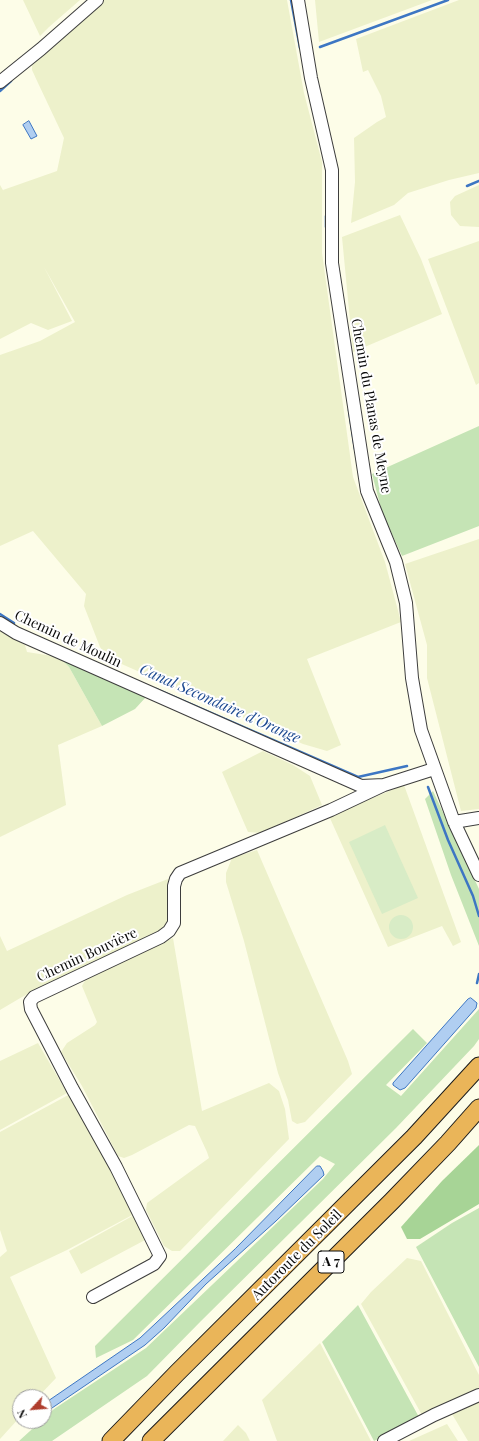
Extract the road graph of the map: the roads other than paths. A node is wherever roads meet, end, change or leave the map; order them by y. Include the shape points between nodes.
1 (97, 0) edge
2 (298, 0) edge
3 (0, 82) edge
4 (0, 623) edge
5 (434, 770) junction
6 (384, 785) junction
7 (479, 818) edge
8 (454, 822) junction
9 (479, 875) edge
10 (479, 1066) edge
11 (479, 1108) edge
12 (93, 1297) dead end
13 (479, 1395) edge
14 (111, 1441) edge
15 (151, 1441) edge
16 (384, 1441) edge

1 - 3 street
2 - 5 street, Chemin du Planas de Meyne via 311,78 332,170 332,263 367,491 396,562 406,603 412,678 420,730
4 - 6 street, Chemin de Moulin via 16,633 361,786
5 - 6 street, Chemin de Moulin
5 - 8 street, Chemin du Planas de Meyne
6 - 12 street, Chemin Bouvière via 180,873 174,886 174,923 169,931 162,937 34,997 30,1002 31,1009 116,1167 160,1256 154,1264
7 - 8 street
8 - 9 street, Chemin du Planas de Meyne
10 - 14 highway, Autoroute du Soleil / A 7 via 414,1137
11 - 15 highway, Autoroute du Soleil / A 7 via 386,1206
13 - 16 street

